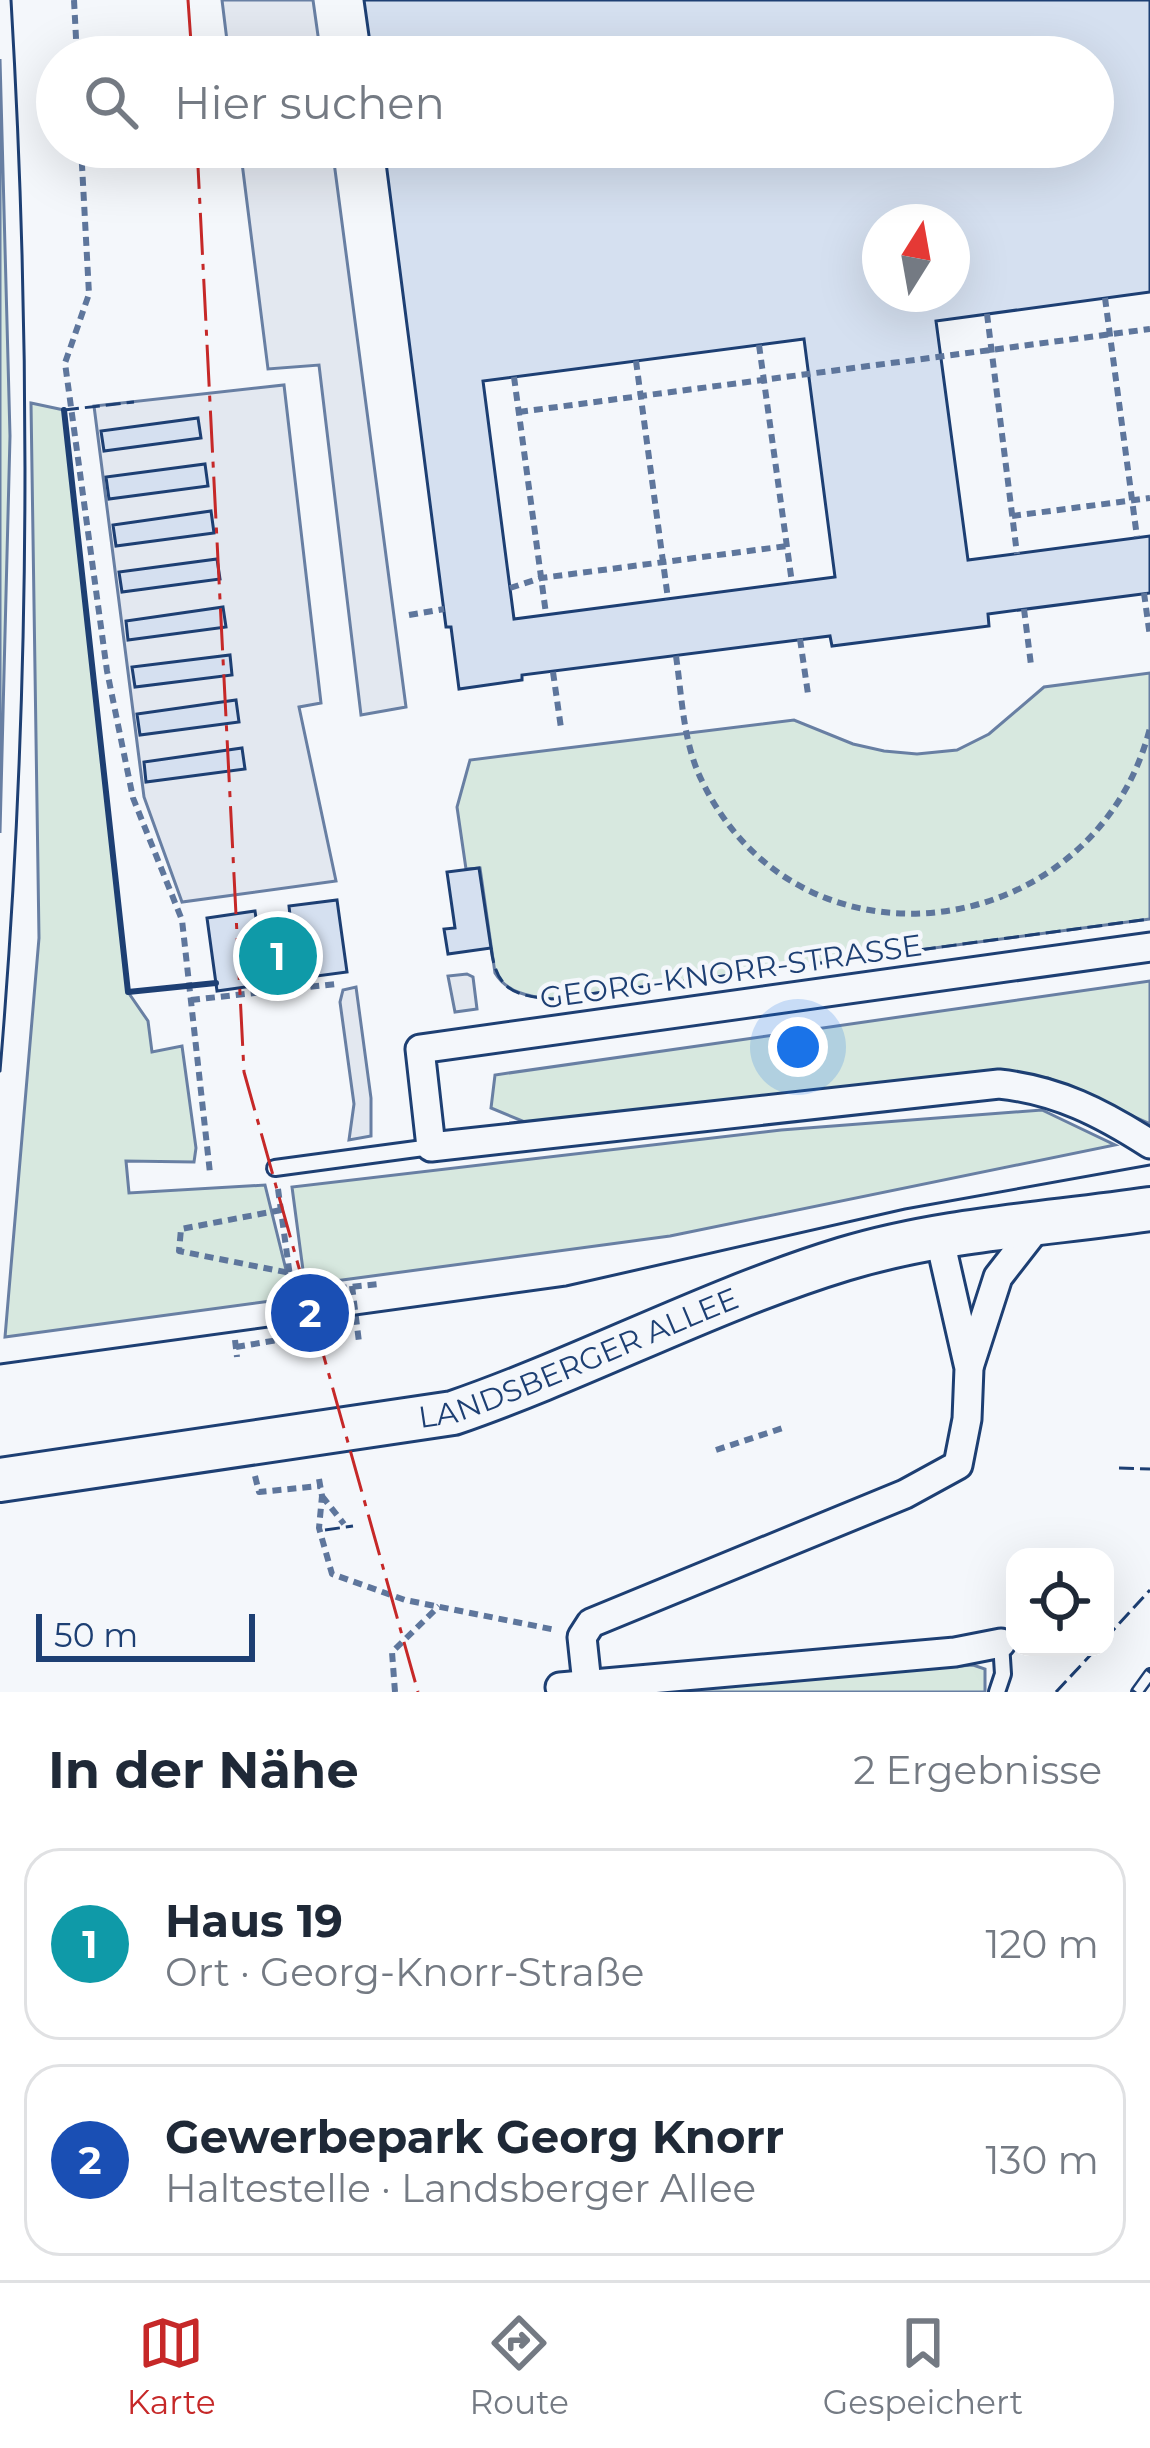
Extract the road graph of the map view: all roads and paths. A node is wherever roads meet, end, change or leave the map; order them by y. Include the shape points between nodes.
1 (74, 0) edge
2 (76, 36) edge
3 (83, 168) edge
4 (1105, 298) dead end
5 (987, 314) dead end
6 (1150, 328) edge
7 (1109, 334) junction
8 (758, 345) dead end
9 (991, 350) junction
10 (636, 361) dead end
11 (514, 376) dead end
12 (764, 380) junction
13 (640, 396) junction
14 (519, 412) junction
15 (1150, 498) edge
16 (1131, 500) junction
17 (1012, 516) junction
18 (1137, 537) dead end
19 (787, 546) junction
20 (1017, 554) dead end
21 (663, 562) junction
22 (541, 578) junction
23 (792, 583) dead end
24 (510, 588) dead end
25 (1144, 593) dead end
26 (668, 598) dead end
27 (444, 609) dead end
28 (1024, 609) dead end
29 (546, 614) dead end
30 (409, 615) dead end
31 (1150, 638) edge
32 (800, 639) dead end
33 (676, 656) dead end
34 (1031, 665) dead end
35 (553, 671) dead end
36 (808, 694) dead end
37 (561, 728) dead end
38 (1150, 728) edge
39 (1150, 946) edge
40 (336, 984) dead end
41 (190, 1000) junction
42 (1150, 1144) edge
43 (431, 1148) junction
44 (275, 1168) dead end
45 (210, 1173) dead end
46 (1150, 1209) edge
47 (1040, 1222) junction
48 (939, 1236) junction
49 (290, 1273) junction
50 (379, 1284) dead end
51 (352, 1286) junction
52 (278, 1340) dead end
53 (359, 1342) dead end
54 (237, 1357) dead end
55 (969, 1368) junction
56 (786, 1427) dead end
57 (716, 1450) dead end
58 (16, 1478) edge
59 (257, 1480) dead end
60 (322, 1496) junction
61 (344, 1523) dead end
62 (439, 1606) junction
63 (582, 1637) junction
64 (1001, 1643) joint
65 (395, 1692) edge
66 (998, 1692) edge

1 - 2 path
3 - 41 path via 89,294 65,363 107,671 133,798 182,920
4 - 7 path
5 - 9 path
6 - 7 path
7 - 9 path
7 - 16 path
8 - 12 path
9 - 12 path
9 - 17 path
10 - 13 path
11 - 14 path
12 - 13 path
12 - 19 path
13 - 14 path
13 - 21 path
14 - 22 path
15 - 16 path
16 - 17 path
16 - 18 path
17 - 20 path
19 - 21 path
19 - 23 path
21 - 22 path
21 - 26 path
22 - 24 path
22 - 29 path
25 - 31 path
27 - 30 path
28 - 34 path
32 - 36 path
33 - 38 path via 694,763 721,813 798,883 881,911 968,908 1002,899 1063,864 1112,814
35 - 37 path
39 - 43 street, GEORG-KNORR-STRASSE via 420,1049
40 - 41 path
41 - 45 path
42 - 43 street via 1061,1096 999,1084
43 - 44 lane
46 - 47 main road, LANDSBERGER ALLEE
47 - 48 main road, LANDSBERGER ALLEE
47 - 55 street via 998,1277
48 - 55 street
48 - 58 main road, LANDSBERGER ALLEE via 764,1286 453,1413
49 - 49 path via 281,1210 181,1229 179,1251
49 - 51 path via 293,1296
50 - 51 path
51 - 53 path
52 - 54 path via 236,1343
55 - 63 street via 958,1465 613,1612
56 - 57 path
59 - 60 path via 259,1492 319,1483
60 - 61 path
60 - 62 path via 319,1528 332,1574
62 - 63 path
62 - 65 path via 392,1652
63 - 64 street via 573,1686
64 - 66 lane

